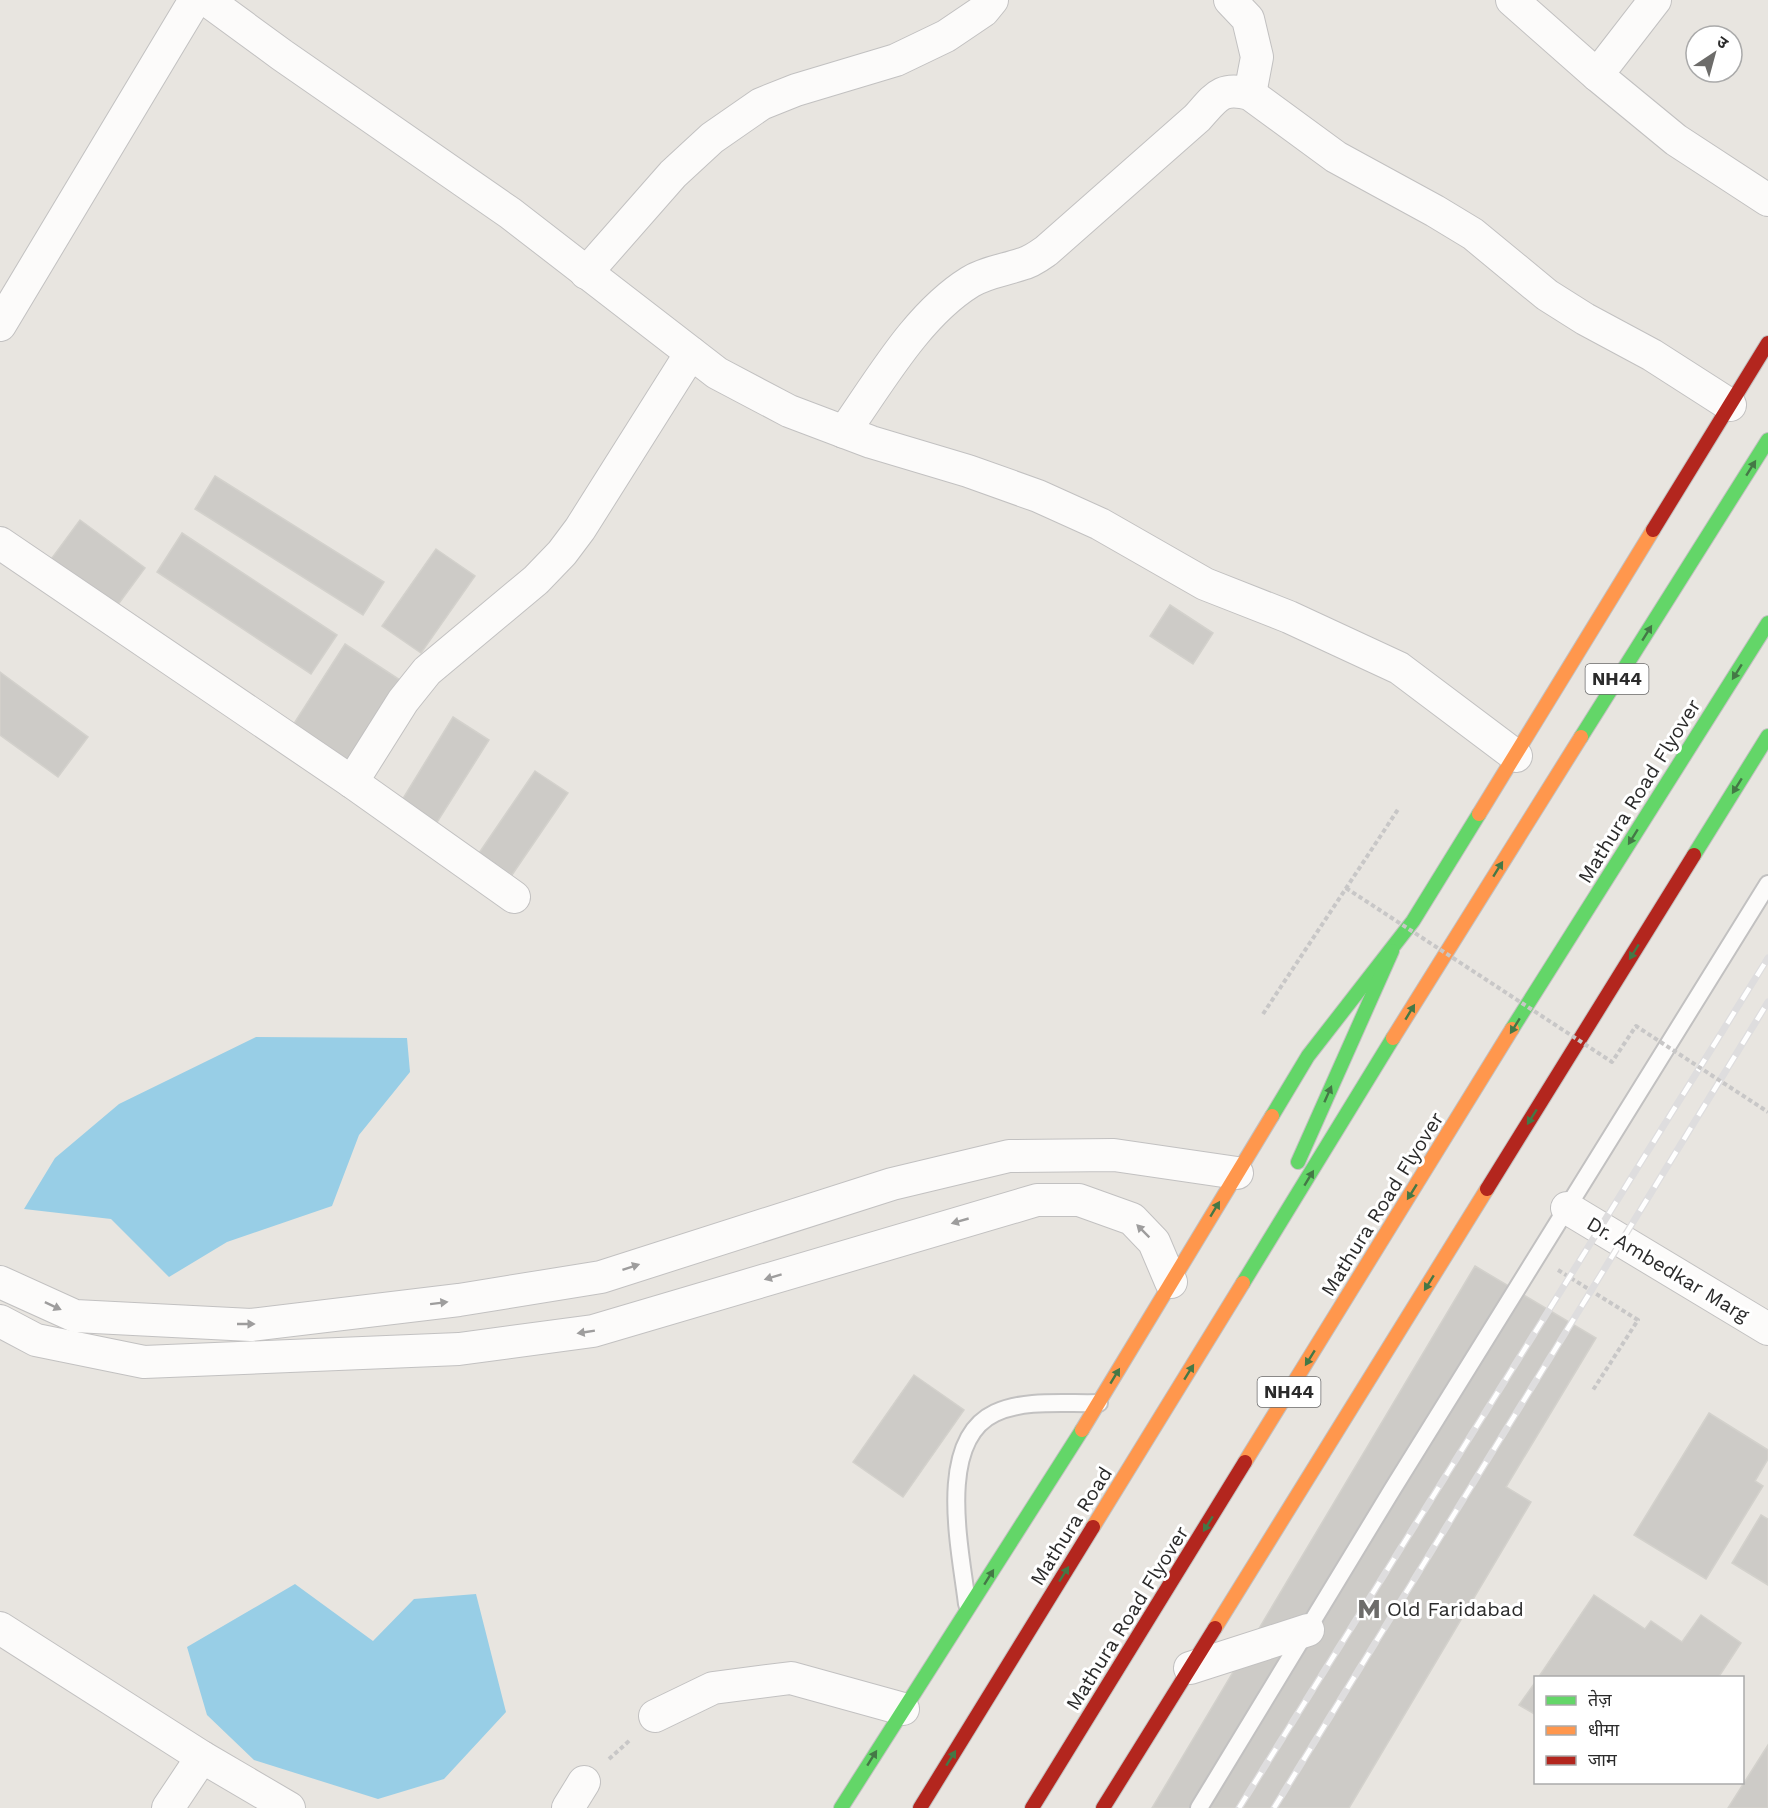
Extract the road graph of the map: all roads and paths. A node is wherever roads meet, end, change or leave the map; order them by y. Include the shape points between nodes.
1 (195, 0) edge
2 (207, 0) edge
3 (992, 0) edge
4 (1230, 0) edge
5 (1512, 0) edge
6 (1655, 0) edge
7 (1597, 75) junction
8 (1250, 94) junction
9 (1768, 200) edge
10 (586, 273) junction
11 (0, 326) edge
12 (1768, 343) edge
13 (691, 353) junction
14 (1730, 405) junction
15 (844, 432) junction
16 (1768, 440) edge
17 (0, 543) edge
18 (1768, 623) edge
19 (1768, 736) edge
20 (1516, 756) junction
21 (352, 782) junction
22 (1399, 808) dead end
23 (1768, 884) edge
24 (1346, 888) junction
25 (514, 897) dead end
26 (1392, 951) junction
27 (1263, 1014) dead end
28 (1768, 1112) edge
29 (1236, 1173) junction
30 (1567, 1208) junction
31 (1537, 1257) junction
32 (1256, 1264) junction
33 (0, 1282) edge
34 (1171, 1282) junction
35 (0, 1321) edge
36 (1768, 1329) edge
37 (1593, 1390) dead end
38 (1099, 1403) junction
39 (968, 1611) junction
40 (0, 1628) edge
41 (1308, 1630) junction
42 (1190, 1668) junction
43 (903, 1709) junction
44 (655, 1716) joint
45 (202, 1757) junction
46 (584, 1782) joint
47 (168, 1808) edge
48 (290, 1808) edge
49 (568, 1808) edge
50 (841, 1808) edge
51 (920, 1808) edge
52 (1032, 1808) edge
53 (1103, 1808) edge
54 (1199, 1808) edge

1 - 11 street
2 - 10 street via 510,213
3 - 10 street via 983,11 946,36 896,60 761,104 712,138 673,174
4 - 8 street via 1248,19 1257,57
5 - 7 street
6 - 7 street
7 - 9 street via 1676,140
8 - 14 street via 1336,157 1473,234 1557,301
8 - 15 street via 1234,90 1218,95 1046,251 1024,264 973,280 945,300 924,320
10 - 13 street
12 - 14 main road
13 - 15 street via 717,373 789,411
13 - 21 street via 562,553 536,580 427,671
14 - 20 main road
15 - 20 street via 1038,496 1100,524 1205,584 1399,668
32 -> 16 main road, NH44 via 1467,918
17 - 21 street
18 -> 52 main road, Mathura Road Flyover / NH44 via 1545,976
19 -> 42 main road
20 - 26 main road
21 - 25 street
22 - 24 path
23 - 30 lane
24 - 27 path
24 - 28 path, bridge via 1612,1062 1636,1026
26 - 29 main road via 1308,1056
32 -> 26 main road
33 -> 29 street via 75,1316 251,1325 459,1300 602,1277 892,1184 1009,1156 1114,1155
34 -> 29 main road
30 - 31 lane
30 - 36 street, Dr. Ambedkar Marg
31 - 37 path via 1638,1320
31 - 41 lane
51 -> 32 main road, Mathura Road / NH44
34 -> 35 street via 1154,1242 1131,1219 1079,1200 1037,1200 593,1331 459,1349 144,1362 36,1340
38 -> 34 main road
39 -> 38 main road
38 - 39 lane via 1026,1405 994,1413 971,1432 959,1457 955,1496
39 - 43 main road
40 - 45 street
41 - 42 street
41 - 54 lane
42 - 53 main road
43 - 44 street via 791,1678 713,1688
50 -> 43 main road
44 - 46 path
45 - 47 street
45 - 48 street
46 - 49 street

